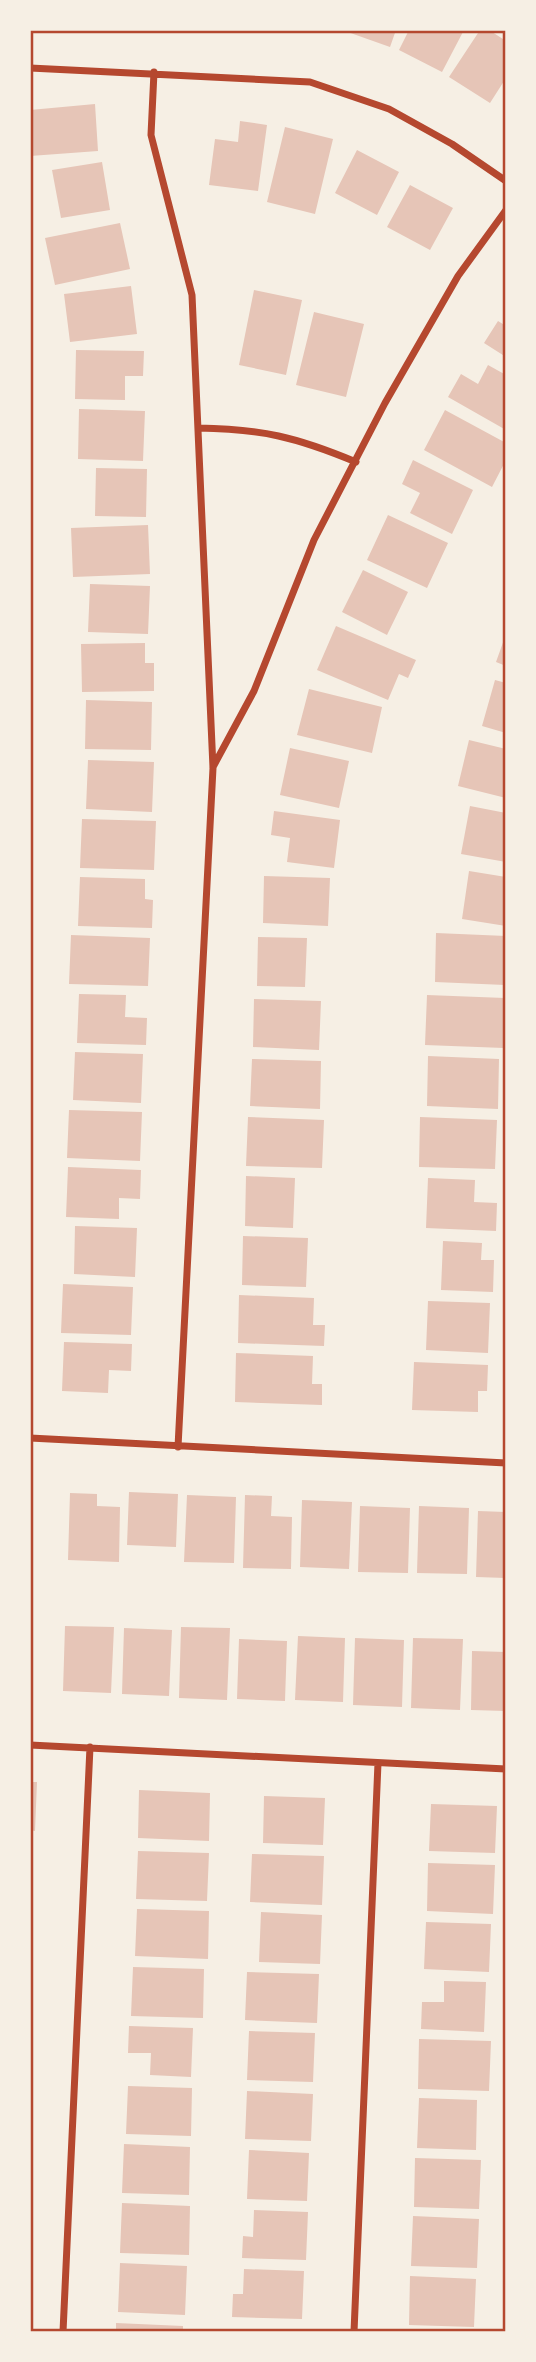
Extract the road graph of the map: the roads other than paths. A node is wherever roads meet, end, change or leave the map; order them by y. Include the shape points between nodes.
1 (30, 68) edge
2 (154, 72) junction
3 (506, 181) edge
4 (506, 210) edge
5 (198, 428) junction
6 (355, 462) junction
7 (213, 768) junction
8 (30, 1438) edge
9 (178, 1447) junction
10 (506, 1463) edge
11 (30, 1745) edge
12 (90, 1747) junction
13 (378, 1763) junction
14 (506, 1769) edge
15 (63, 2332) edge
16 (354, 2332) edge

1 - 2 street
2 - 3 street via 310,82 388,109
2 - 5 street via 151,135 192,295
4 - 6 street via 458,276
5 - 6 street via 256,429 310,443
5 - 7 street
6 - 7 street via 314,540 254,691
7 - 9 street
8 - 9 street
9 - 10 street
11 - 12 street
12 - 13 street
12 - 15 street
13 - 14 street
13 - 16 street

